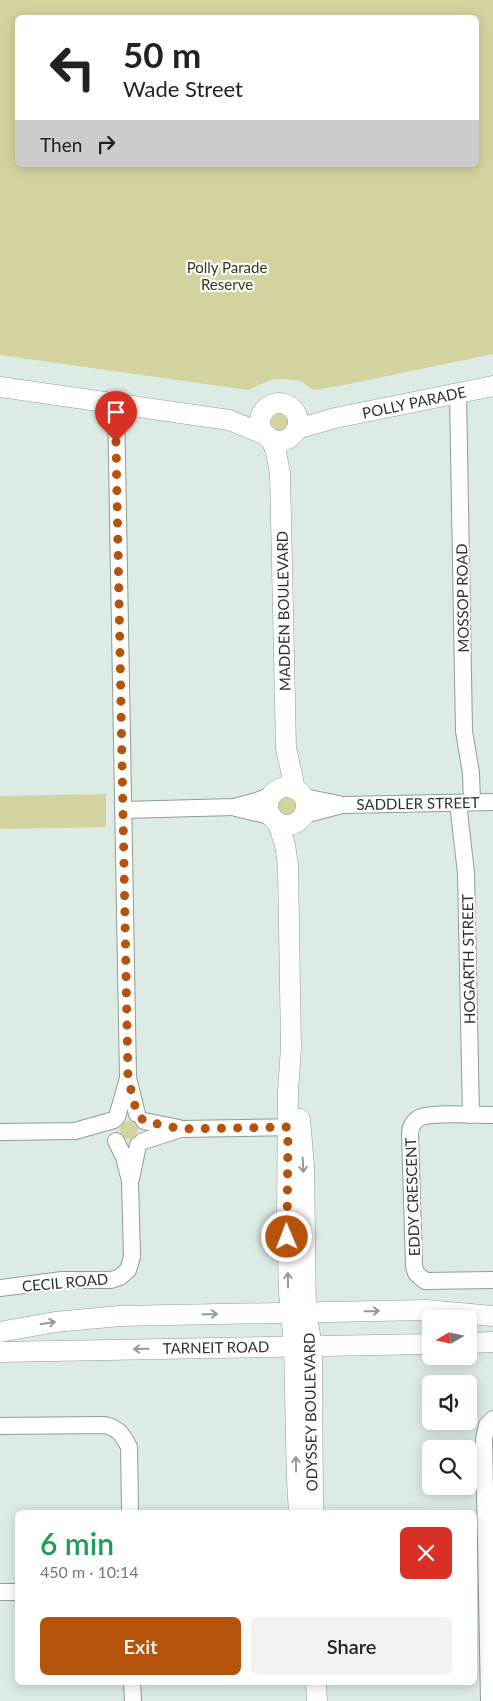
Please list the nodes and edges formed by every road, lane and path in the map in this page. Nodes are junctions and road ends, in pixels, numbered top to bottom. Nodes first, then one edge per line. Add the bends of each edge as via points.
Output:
1 (493, 386) edge
2 (0, 387) edge
3 (458, 393) junction
4 (116, 403) junction
5 (292, 407) junction
6 (263, 411) junction
7 (335, 418) junction
8 (229, 420) junction
9 (280, 435) junction
10 (493, 802) edge
11 (465, 803) junction
12 (287, 806) junction
13 (123, 810) junction
14 (128, 1078) junction
15 (471, 1115) junction
16 (493, 1115) edge
17 (141, 1117) junction
18 (116, 1119) junction
19 (294, 1127) junction
20 (181, 1129) junction
21 (75, 1131) junction
22 (0, 1132) edge
23 (116, 1140) junction
24 (140, 1143) junction
25 (130, 1181) junction
26 (493, 1280) edge
27 (0, 1288) edge
28 (298, 1312) junction
29 (493, 1316) edge
30 (0, 1332) edge
31 (493, 1342) edge
32 (478, 1343) edge
33 (422, 1344) edge
34 (303, 1346) junction
35 (0, 1352) edge
36 (493, 1420) edge
37 (0, 1426) edge
38 (130, 1510) edge
39 (299, 1510) edge
40 (313, 1510) edge
41 (0, 1592) edge
42 (15, 1592) edge
43 (490, 1602) edge
44 (482, 1654) edge
45 (132, 1685) edge
46 (316, 1685) edge
47 (133, 1701) edge
48 (317, 1701) edge
49 (489, 1701) edge

1 - 3 street, POLLY PARADE
2 - 4 street
3 - 7 street, POLLY PARADE
3 - 11 street, MOSSOP ROAD via 464,731 471,773
4 - 8 street
4 - 13 street
5 - 6 street, POLLY PARADE via 280,403
5 - 7 street, POLLY PARADE
5 - 9 street via 298,417
6 - 8 street, POLLY PARADE
6 - 9 street via 262,430
7 - 9 street, POLLY PARADE
8 - 9 street
9 - 12 street, MADDEN BOULEVARD via 276,452 280,473
10 - 11 street, SADDLER STREET
11 - 12 street, SADDLER STREET
11 - 15 street, HOGARTH STREET via 461,840 466,873
12 - 13 street, SADDLER STREET
12 - 19 street, MADDEN BOULEVARD via 285,845
13 - 14 street
14 - 17 street
14 - 18 street
15 - 16 street, EDDY CRESCENT
15 - 26 street, EDDY CRESCENT via 425,1116 411,1127 414,1266 416,1273 425,1281
17 - 18 street via 126,1112
17 - 20 street
17 - 24 street via 146,1131
18 - 21 street
18 - 23 street via 112,1130
19 - 20 street
19 - 28 street, MADDEN BOULEVARD via 287,1218
20 - 24 street
21 - 22 street
21 - 23 street
23 - 24 street via 126,1147
23 - 25 street, CECIL ROAD
24 - 25 street, CECIL ROAD
25 - 27 street, CECIL ROAD via 132,1257 124,1274 111,1280 62,1280
28 -> 29 street via 427,1310
30 -> 28 street via 97,1317
28 - 34 street, MADDEN BOULEVARD
31 - 32 street
33 - 34 street, TARNEIT ROAD
34 -> 35 street, TARNEIT ROAD
39 -> 34 street, ODYSSEY BOULEVARD via 296,1481
34 - 40 street, ODYSSEY BOULEVARD
36 - 43 street via 487,1425 484,1439
37 - 38 street via 114,1427 129,1447
41 - 42 street
43 - 44 street
44 - 49 street
45 - 47 street
46 - 48 street

